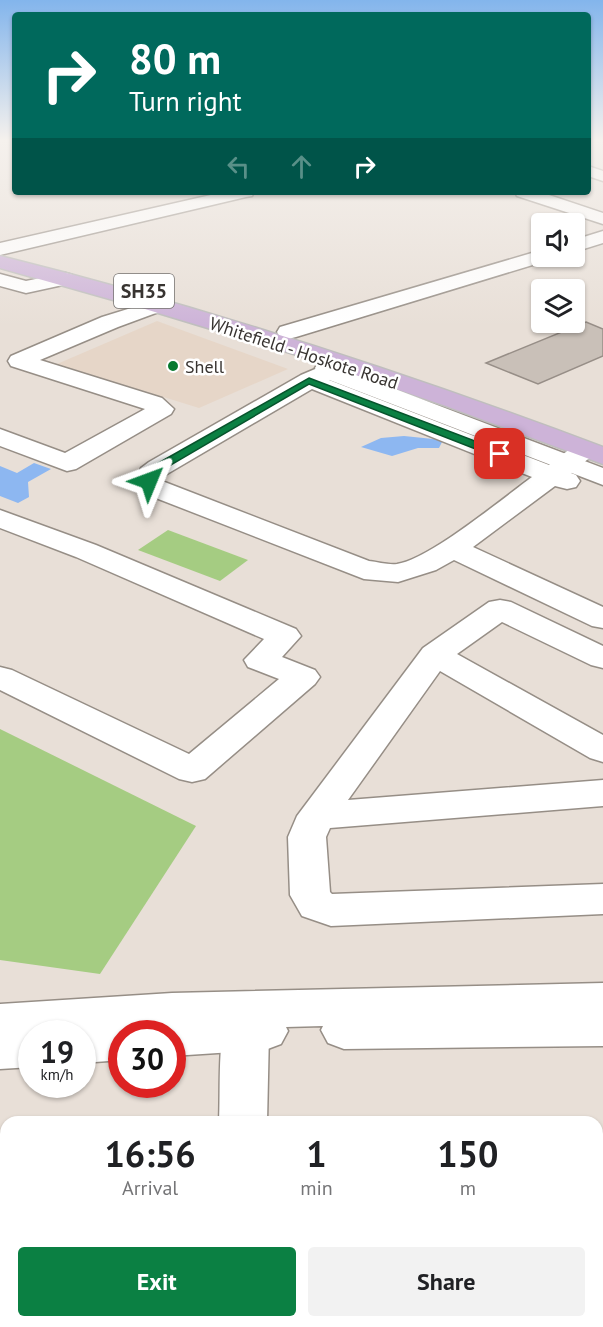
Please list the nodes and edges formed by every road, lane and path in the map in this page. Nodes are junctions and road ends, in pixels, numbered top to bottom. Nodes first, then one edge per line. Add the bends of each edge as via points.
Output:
1 (169, 203) edge
2 (200, 203) edge
3 (555, 203) edge
4 (603, 219) edge
5 (603, 237) edge
6 (0, 239) edge
7 (585, 243) edge
8 (0, 250) edge
9 (531, 259) edge
10 (0, 262) edge
11 (65, 279) junction
12 (0, 280) edge
13 (149, 304) junction
14 (288, 332) junction
15 (0, 355) edge
16 (323, 371) junction
17 (0, 437) edge
18 (587, 464) edge
19 (0, 518) edge
20 (464, 553) junction
21 (603, 619) edge
22 (435, 655) junction
23 (603, 658) edge
24 (0, 677) edge
25 (603, 750) edge
26 (603, 793) edge
27 (316, 816) junction
28 (603, 899) edge
29 (599, 1018) edge
30 (247, 1021) junction
31 (0, 1023) edge
32 (186, 1034) edge
33 (18, 1049) edge
34 (0, 1050) edge
35 (243, 1116) edge

1 - 6 street
2 - 8 street
3 - 4 street
5 - 7 street
8 - 14 main road, Whitefield - Hoskote Road / SH35
9 - 14 street
10 - 11 main road, Whitefield - Hoskote Road / SH35
11 - 12 street via 26,288
11 - 13 main road, Whitefield - Hoskote Road / SH35
13 - 15 street
13 - 16 main road, Whitefield - Hoskote Road / SH35
13 - 17 street via 19,361 162,409 67,463
14 - 18 main road, Whitefield - Hoskote Road / SH35 via 406,369
16 - 18 street
16 - 18 main road, Whitefield - Hoskote Road / SH35
16 - 20 street via 158,468 150,474 149,481 153,487 364,570 398,573
18 - 20 street
19 - 24 street via 285,636 260,660 303,677 192,770
20 - 21 street
22 - 23 street via 500,609
22 - 25 street
22 - 27 street
26 - 27 street
27 - 28 street via 307,837 310,895 317,905 331,910
29 - 30 street
30 - 31 street via 172,1011
30 - 32 street
30 - 35 street
33 - 34 street

